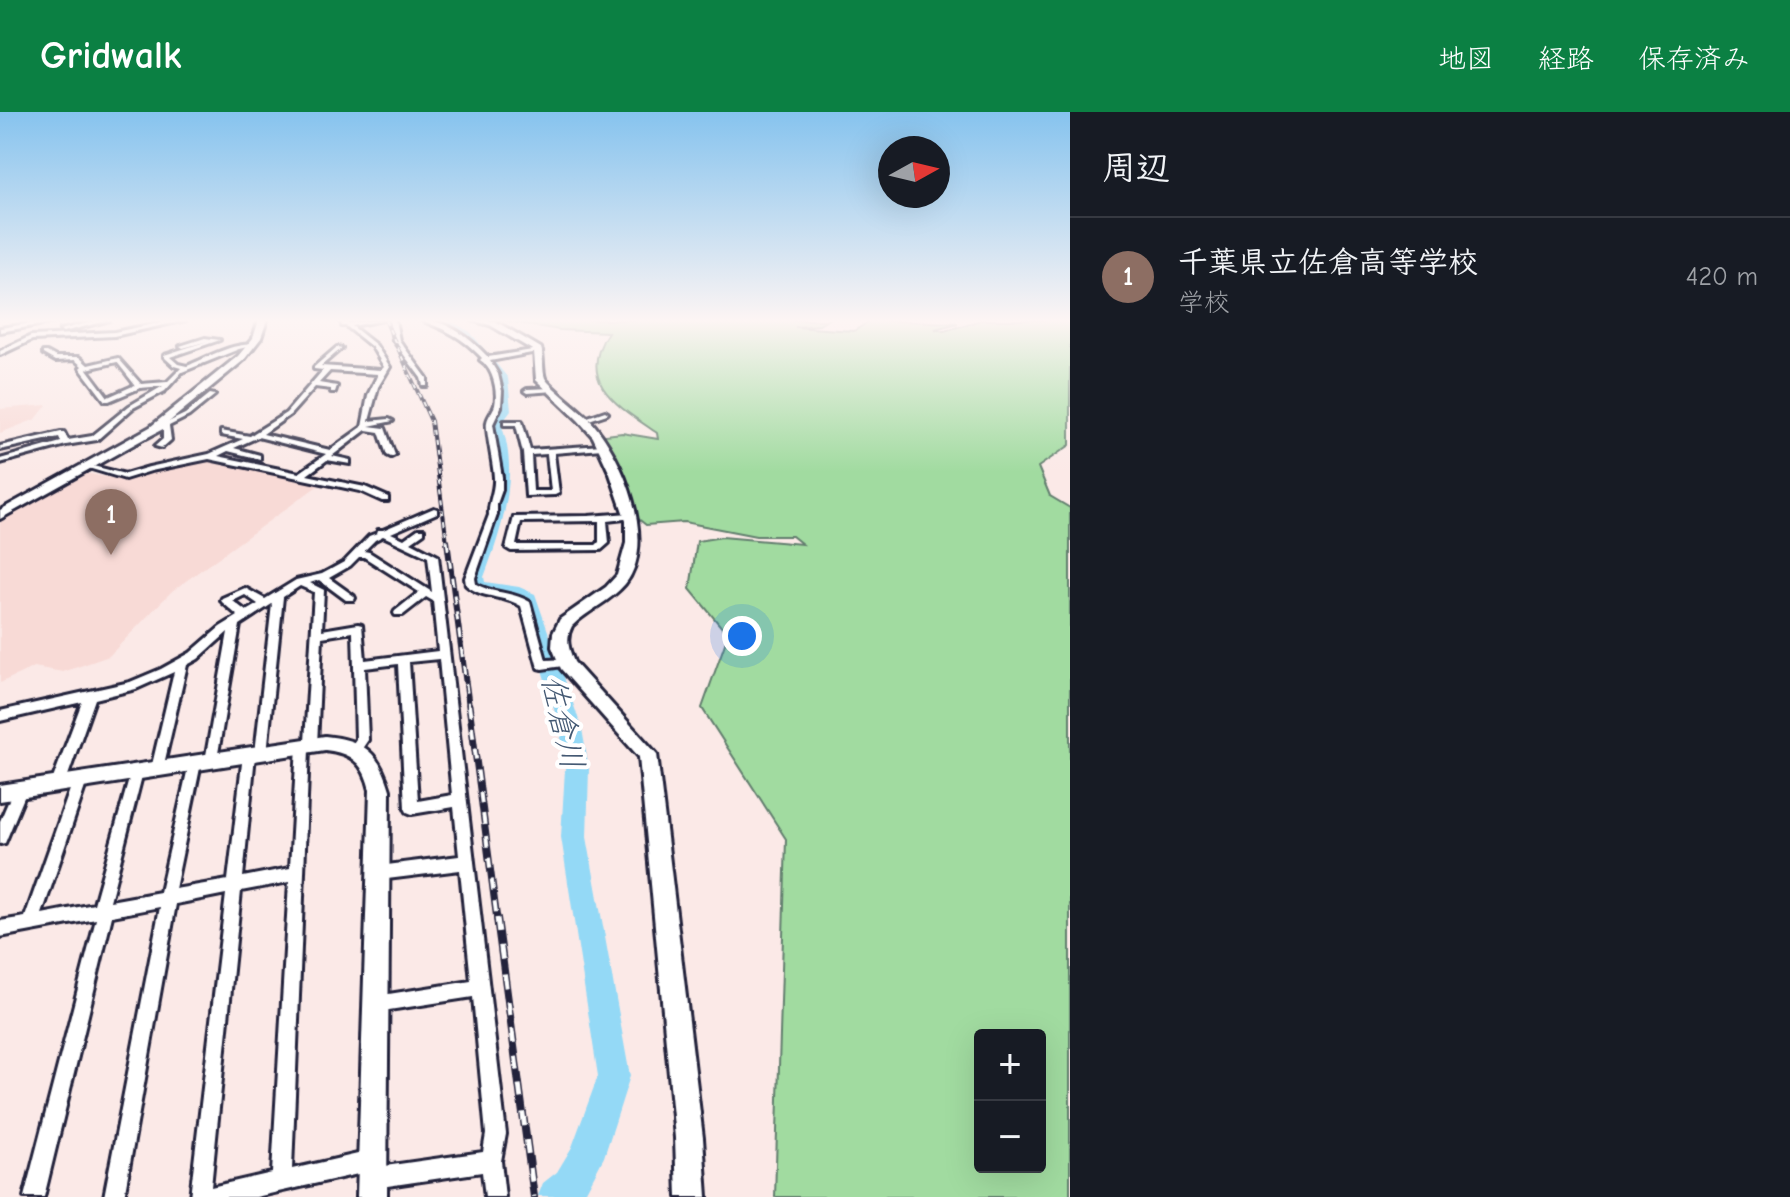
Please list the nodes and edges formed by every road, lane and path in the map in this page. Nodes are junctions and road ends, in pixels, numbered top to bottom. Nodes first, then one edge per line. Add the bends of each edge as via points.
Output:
1 (85, 371) edge
2 (127, 371) edge
3 (183, 371) edge
4 (225, 371) edge
5 (327, 371) edge
6 (357, 371) edge
7 (419, 371) edge
8 (493, 371) edge
9 (538, 371) edge
10 (382, 372) joint
11 (167, 384) junction
12 (314, 385) junction
13 (425, 385) dead end
14 (139, 386) junction
15 (552, 390) junction
16 (333, 391) dead end
17 (527, 391) dead end
18 (212, 395) dead end
19 (605, 413) dead end
20 (583, 420) junction
21 (389, 421) dead end
22 (507, 423) dead end
23 (366, 425) junction
24 (166, 427) junction
25 (224, 433) dead end
26 (143, 436) junction
27 (254, 436) junction
28 (65, 443) junction
29 (159, 446) dead end
30 (602, 447) junction
31 (0, 448) edge
32 (228, 449) junction
33 (550, 451) junction
34 (527, 453) junction
35 (329, 455) junction
36 (391, 455) dead end
37 (211, 456) junction
38 (257, 457) dead end
39 (0, 461) edge
40 (347, 462) dead end
41 (89, 467) junction
42 (302, 475) junction
43 (385, 499) dead end
44 (434, 511) dead end
45 (0, 515) edge
46 (630, 516) junction
47 (603, 519) junction
48 (421, 531) dead end
49 (381, 532) junction
50 (404, 543) junction
51 (355, 554) junction
52 (320, 576) junction
53 (299, 582) junction
54 (278, 595) junction
55 (432, 596) junction
56 (350, 598) dead end
57 (266, 604) junction
58 (399, 613) dead end
59 (240, 620) junction
60 (317, 634) junction
61 (444, 654) junction
62 (403, 659) junction
63 (566, 662) junction
64 (182, 663) junction
65 (361, 664) junction
66 (90, 696) junction
67 (0, 716) edge
68 (307, 746) junction
69 (355, 749) junction
70 (255, 754) junction
71 (203, 762) junction
72 (147, 771) junction
73 (69, 783) junction
74 (10, 792) edge
75 (460, 800) junction
76 (0, 838) edge
77 (467, 862) junction
78 (379, 873) junction
79 (297, 874) junction
80 (235, 885) junction
81 (168, 897) junction
82 (103, 908) junction
83 (31, 922) junction
84 (0, 929) edge
85 (480, 988) junction
86 (376, 1004) junction
87 (491, 1161) junction
88 (373, 1178) edge
89 (282, 1179) junction
90 (34, 1197) edge
91 (114, 1197) edge
92 (200, 1197) edge
93 (212, 1197) edge
94 (495, 1197) edge
95 (692, 1197) edge

1 - 14 street via 107,400
2 - 14 street
3 - 11 street
4 - 26 street
5 - 12 street
6 - 10 street
7 - 13 street
8 - 63 street via 501,406 489,424 498,489 471,585 487,595 511,596 526,604 542,665
9 - 15 street
10 - 23 street
11 - 14 street
11 - 28 street via 94,438
12 - 16 street via 335,387
12 - 27 street via 294,409
15 - 17 street
15 - 20 street
18 - 24 street
19 - 20 street
20 - 30 street
21 - 23 street
22 - 34 street via 519,423
23 - 35 street
23 - 36 street via 382,430
24 - 26 street
24 - 29 street via 167,440
25 - 27 street
26 - 41 street
27 - 32 street
27 - 35 street
28 - 31 street via 61,434
28 - 39 street
30 - 33 street
30 - 46 street
32 - 37 street
32 - 38 street
33 - 34 street
33 - 34 street via 555,493 529,494
35 - 40 street
35 - 42 street
37 - 41 street via 125,477
37 - 42 street
41 - 45 street
42 - 43 street
44 - 49 street
46 - 47 street
46 - 63 street via 633,531 626,571 613,588 568,618 559,639
47 - 47 street via 517,519 511,548 598,548 604,543
48 - 50 street
49 - 50 street
49 - 51 street
50 - 55 street via 433,556
51 - 52 street via 347,564
51 - 55 street via 366,554
52 - 53 street
52 - 56 street
53 - 54 street
53 - 60 street via 319,590
54 - 57 street
54 - 70 street
55 - 58 street
55 - 61 street
57 - 59 street
57 - 59 street via 245,591 226,600
59 - 64 street
59 - 71 street
60 - 65 street via 358,628
60 - 68 street
61 - 62 street
61 - 75 street
62 - 65 street
62 - 75 street via 412,808
63 - 95 street via 648,754
64 - 66 street via 132,686
64 - 72 street
65 - 69 street via 362,740
66 - 67 street
66 - 73 street
68 - 69 street via 340,744
68 - 70 street
68 - 79 street
69 - 78 street via 375,767 380,790
70 - 71 street
70 - 80 street
71 - 72 street
71 - 81 street
72 - 73 street
72 - 82 street
73 - 74 street
73 - 83 street
74 - 76 street
75 - 77 street
77 - 78 street
77 - 85 street
78 - 86 street
79 - 80 street
79 - 89 street
80 - 81 street
80 - 92 street
81 - 82 street
81 - 91 street
82 - 83 street
82 - 90 street
83 - 84 street
85 - 86 street
85 - 87 street via 496,1134
86 - 88 street
87 - 88 street
87 - 94 street
88 - 89 street
89 - 93 street

